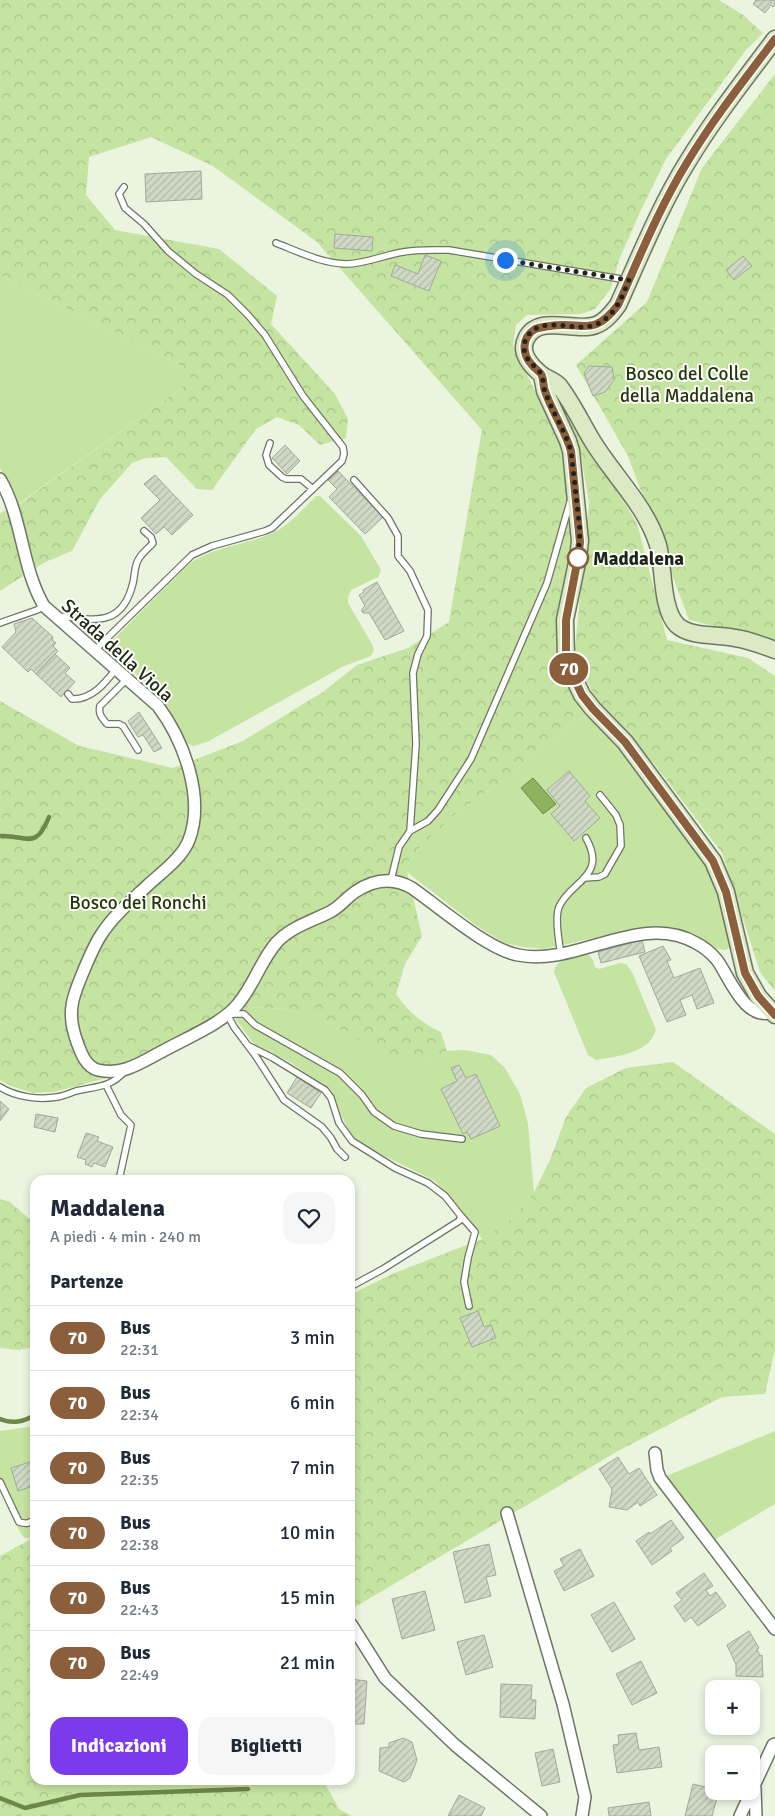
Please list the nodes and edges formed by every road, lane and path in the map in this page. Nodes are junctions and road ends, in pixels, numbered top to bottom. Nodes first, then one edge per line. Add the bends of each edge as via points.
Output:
1 (775, 40) edge
2 (124, 187) dead end
3 (276, 243) dead end
4 (629, 280) junction
5 (542, 375) junction
6 (270, 444) dead end
7 (0, 479) edge
8 (354, 480) dead end
9 (575, 488) junction
10 (312, 489) junction
11 (144, 531) dead end
12 (44, 606) junction
13 (54, 616) junction
14 (0, 623) edge
15 (775, 650) edge
16 (94, 651) junction
17 (116, 669) junction
18 (128, 679) junction
19 (68, 694) dead end
20 (138, 750) dead end
21 (600, 794) dead end
22 (410, 831) junction
23 (586, 838) dead end
24 (584, 878) junction
25 (391, 880) junction
26 (561, 954) junction
27 (774, 1013) edge
28 (227, 1014) junction
29 (247, 1045) junction
30 (127, 1069) junction
31 (106, 1085) junction
32 (0, 1087) edge
33 (462, 1139) dead end
34 (345, 1157) dead end
35 (120, 1175) edge
36 (461, 1216) junction
37 (355, 1284) edge
38 (470, 1306) dead end
39 (655, 1453) dead end
40 (0, 1482) edge
41 (507, 1513) dead end
42 (30, 1523) edge
43 (355, 1630) edge
44 (775, 1630) edge
45 (774, 1741) edge
46 (760, 1773) edge
47 (748, 1800) edge
48 (756, 1800) edge
49 (541, 1816) edge
50 (582, 1816) edge
51 (740, 1816) edge
52 (756, 1816) edge

1 - 4 street via 687,162 653,225
2 - 10 lane via 120,194 125,208 168,251 228,295 248,315 303,396 343,447 342,461
3 - 4 lane via 318,260 347,264 402,252 449,250
4 - 5 street via 618,305 600,323 583,327 554,325 539,327 532,332 525,340 524,349 531,364
5 - 9 street via 545,391 568,441
5 - 15 street via 559,385 604,461 650,526 661,558 672,618 686,630 735,638
6 - 10 lane via 266,455 269,465 282,477 302,480
7 - 12 street, Strada della Viola via 10,497 34,586
8 - 22 lane via 388,518 398,536 398,556 410,571 428,610 427,636 413,673 416,744
9 - 22 lane via 547,583 471,759 438,810 428,821
9 - 27 street via 580,542 566,620 566,655 570,670 582,695 625,742 713,861 726,892 745,973 758,996
10 - 16 lane via 272,528 192,555
11 - 13 lane via 151,536 153,543 140,557 128,596 114,615 100,620
12 - 13 street, Strada della Viola
12 - 14 lane
13 - 16 street, Strada della Viola
16 - 17 street, Strada della Viola
17 - 18 street, Strada della Viola
17 - 19 lane via 94,692 81,700 72,699
18 - 20 lane via 100,706 99,711 107,724 123,726
18 - 30 street, Strada della Viola via 168,719 189,767 194,791 194,816 189,842 181,854 101,934 72,1005 75,1035 87,1064 108,1072
21 - 24 lane via 616,815 621,846 605,874
22 - 25 lane via 399,847
23 - 24 lane via 592,863
24 - 26 lane via 558,908
25 - 26 street via 412,888 502,950 528,957
25 - 28 street, Strada della Viola via 371,884 355,892 331,912 298,926 278,941 238,1004
26 - 27 street via 648,933 680,936 707,950 747,1006 765,1015
28 - 29 lane
28 - 30 street, Strada della Viola
28 - 33 lane via 244,1014 255,1025 340,1073 374,1112 394,1126 421,1134
29 - 34 lane via 284,1100 322,1126
29 - 36 lane via 325,1090 352,1142 428,1183 445,1196
30 - 31 lane, Strada della Viola via 116,1081
31 - 32 lane, Strada della Viola via 58,1097 38,1098
31 - 35 lane via 121,1115 131,1125
36 - 37 lane via 459,1221
36 - 38 lane via 475,1232 464,1282
39 - 44 street via 660,1478
40 - 42 lane via 19,1522
41 - 50 street via 563,1704 585,1797
43 - 49 street via 385,1678 455,1745
45 - 46 street
47 - 51 street
48 - 52 street

